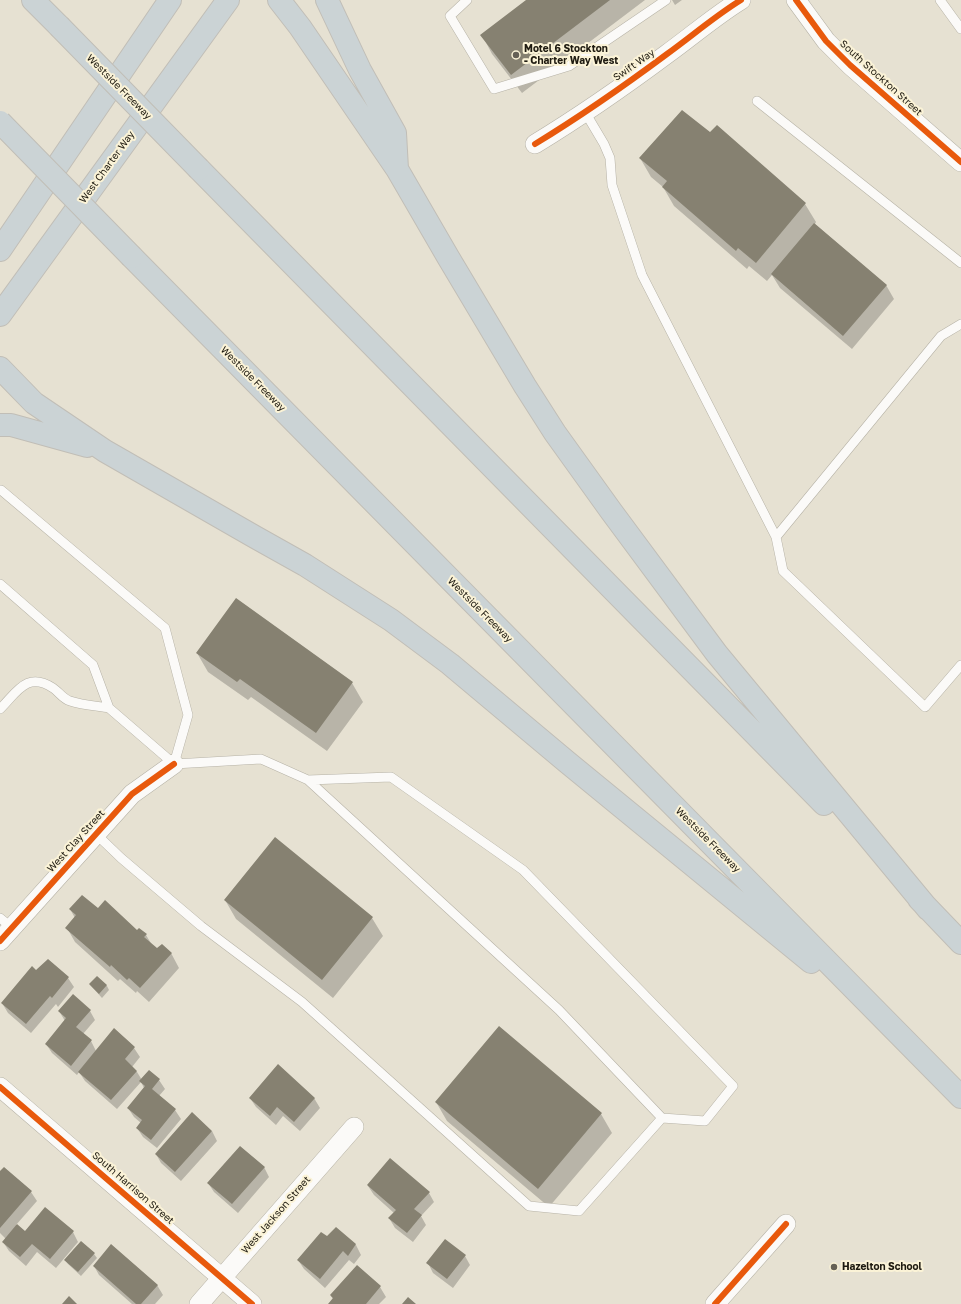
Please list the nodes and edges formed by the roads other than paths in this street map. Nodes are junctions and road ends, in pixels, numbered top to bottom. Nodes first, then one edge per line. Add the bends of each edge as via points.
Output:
1 (33, 0) edge
2 (170, 0) edge
3 (228, 0) edge
4 (279, 0) edge
5 (328, 0) edge
6 (468, 0) edge
7 (666, 0) edge
8 (742, 0) edge
9 (796, 0) edge
10 (940, 0) edge
11 (961, 29) edge
12 (757, 101) dead end
13 (585, 112) junction
14 (0, 122) edge
15 (535, 144) dead end
16 (961, 162) edge
17 (397, 169) junction
18 (0, 250) edge
19 (961, 263) edge
20 (0, 315) edge
21 (961, 324) edge
22 (0, 368) edge
23 (0, 425) edge
24 (106, 451) junction
25 (1, 490) dead end
26 (776, 538) junction
27 (0, 584) edge
28 (961, 665) edge
29 (110, 708) junction
30 (0, 709) edge
31 (174, 764) junction
32 (308, 780) junction
33 (96, 834) junction
34 (928, 909) junction
35 (4, 929) edge
36 (961, 943) edge
37 (902, 1037) junction
38 (0, 1087) edge
39 (961, 1097) edge
40 (662, 1118) junction
41 (354, 1127) dead end
42 (786, 1224) dead end
43 (222, 1278) junction
44 (199, 1304) edge
45 (252, 1304) edge
46 (715, 1304) edge

1 - 34 highway, Westside Freeway, bridge
2 - 18 highway
3 - 20 highway, West Charter Way
4 - 17 highway
5 - 17 highway via 360,70 395,133
6 - 7 lane via 450,16 494,88 569,66
8 - 13 street, Swift Way via 723,11
9 - 16 street, South Stockton Street via 826,41 845,60
10 - 11 lane
12 - 19 lane
13 - 15 street, Swift Way
13 - 26 lane via 610,158 612,185 642,275
14 - 37 highway, Westside Freeway, bridge
17 - 34 highway via 525,386 611,511 717,654
21 - 26 lane via 941,336
22 - 24 highway via 34,403
23 - 24 highway via 12,425
24 - 37 highway via 305,565 397,625 450,664
25 - 31 lane via 164,628 188,715
26 - 28 lane via 783,571 926,707
27 - 29 lane via 93,665
29 - 30 lane via 68,701 55,689 37,681 24,684
29 - 31 lane
31 - 32 lane via 261,758
31 - 33 street, West Clay Street via 132,794
32 - 40 lane via 559,1010
32 - 40 lane via 391,777 523,870 733,1086 705,1121
33 - 35 street, West Clay Street
33 - 40 lane via 201,926 302,1002 529,1206 579,1212
34 - 36 highway, Westside Freeway
37 - 39 highway, Westside Freeway
38 - 43 street, South Harrison Street
41 - 43 street, West Jackson Street
42 - 46 street
43 - 44 street, West Jackson Street
43 - 45 street, South Harrison Street

